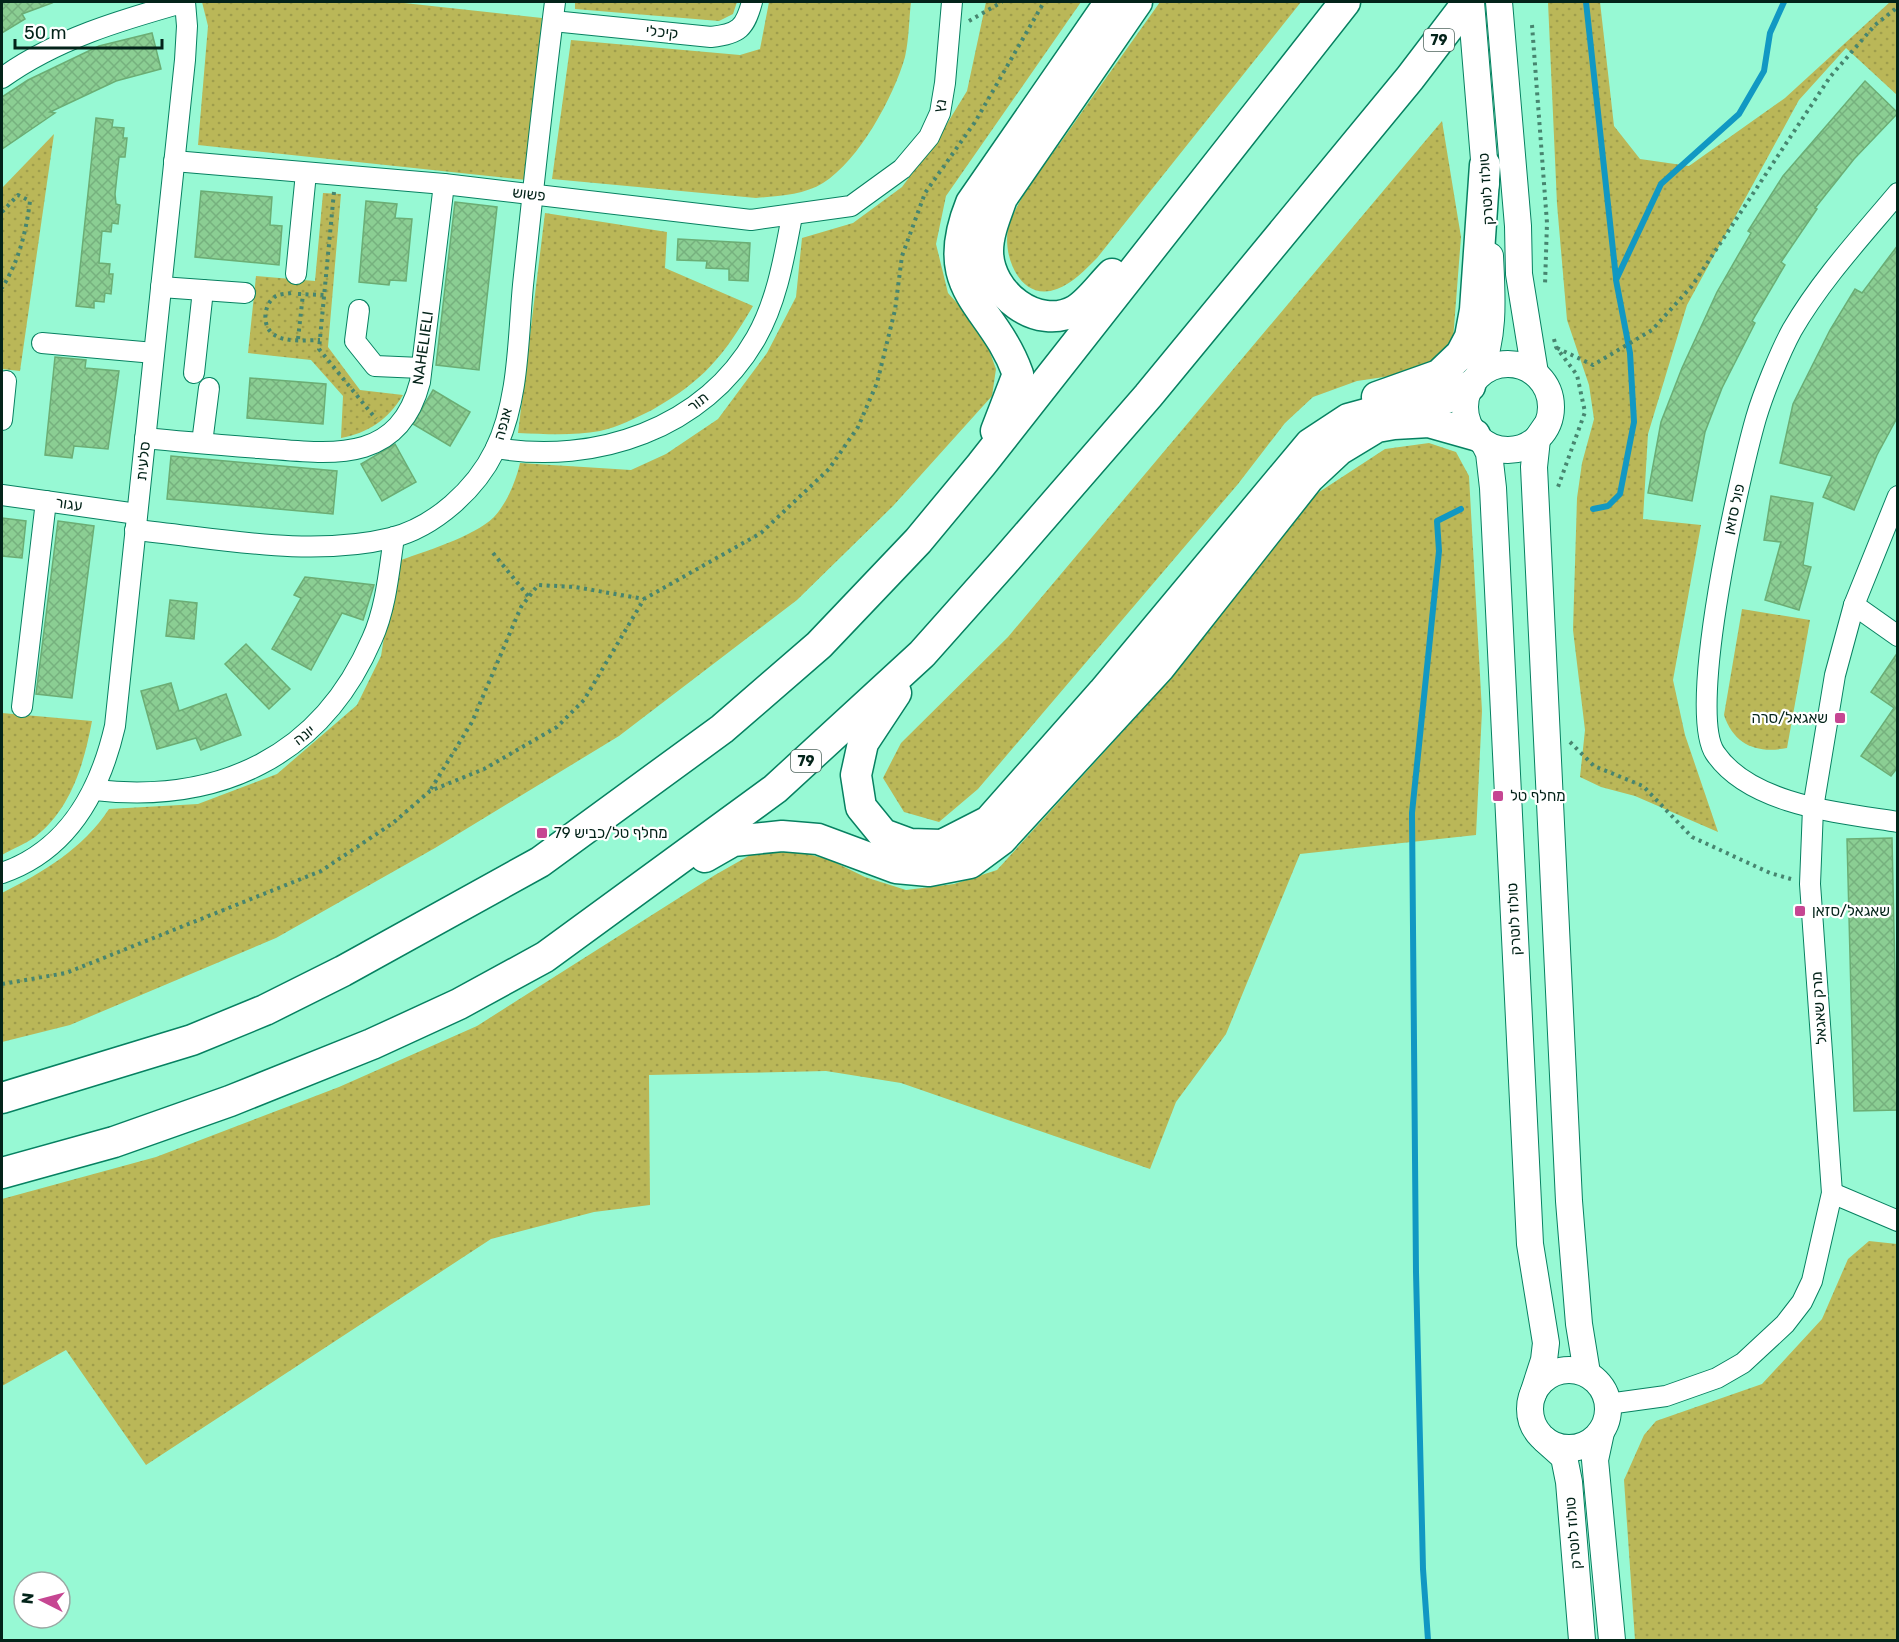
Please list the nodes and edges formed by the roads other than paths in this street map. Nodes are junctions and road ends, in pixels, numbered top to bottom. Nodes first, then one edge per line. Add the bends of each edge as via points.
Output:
1 (185, 2) edge
2 (555, 2) edge
3 (752, 2) edge
4 (1110, 2) edge
5 (1137, 2) edge
6 (1345, 2) edge
7 (1470, 2) edge
8 (1500, 2) edge
9 (951, 10) edge
10 (553, 21) junction
11 (2, 78) edge
12 (1264, 108) junction
13 (174, 161) junction
14 (1485, 165) junction
15 (306, 173) junction
16 (444, 184) junction
17 (878, 189) joint
18 (1898, 193) edge
19 (533, 194) junction
20 (792, 216) junction
21 (296, 273) dead end
22 (161, 287) junction
23 (203, 290) junction
24 (245, 293) dead end
25 (359, 310) dead end
26 (42, 343) dead end
27 (154, 353) junction
28 (421, 368) junction
29 (194, 373) dead end
30 (1535, 373) junction
31 (1475, 380) junction
32 (6, 381) dead end
33 (209, 388) dead end
34 (2, 420) edge
35 (1546, 426) junction
36 (145, 438) junction
37 (1480, 439) junction
38 (202, 443) junction
39 (1310, 444) junction
40 (496, 448) junction
41 (981, 465) junction
42 (2, 495) edge
43 (1898, 496) edge
44 (46, 501) junction
45 (136, 522) junction
46 (1892, 526) edge
47 (394, 537) junction
48 (1854, 605) junction
49 (1898, 636) edge
50 (922, 654) junction
51 (22, 707) dead end
52 (95, 790) junction
53 (1812, 808) junction
54 (1898, 822) edge
55 (2, 873) edge
56 (600, 916) junction
57 (2, 1098) edge
58 (2, 1173) edge
59 (1832, 1193) junction
60 (1898, 1221) edge
61 (1587, 1373) junction
62 (1533, 1394) junction
63 (1608, 1404) junction
64 (1601, 1432) junction
65 (1540, 1436) junction
66 (1582, 1641) edge
67 (1612, 1641) edge

1 - 11 street via 62,44
1 - 13 street, סלעית via 185,60
2 - 10 street, אנפה
3 - 10 street, קיכלי via 747,19 732,35 711,37
4 - 41 highway via 971,203 963,224 959,255 965,287 1009,349 1018,374
5 - 12 highway via 1002,198 988,253 993,274 1008,299 1031,313 1057,315 1076,310
6 - 12 highway
7 - 14 main road, טולוז לוטרק
7 - 50 highway, 79 via 1148,396
8 - 30 main road, טולוז לוטרק via 1519,274
9 - 17 street, נץ via 940,113 929,137 902,169
10 - 19 street, אנפה
12 - 41 highway
13 - 15 street, פשוש
13 - 22 street, סלעית
14 - 31 main road, טולוז לוטרק via 1491,330 1489,351
14 - 39 highway via 1475,310 1470,337 1461,354 1439,375 1368,400 1342,415
15 - 16 street, פשוש
15 - 21 street
16 - 19 street, פשוש
16 - 28 street, NAHELIELI
17 - 20 street, פשוש via 851,206
18 - 53 street, פול סזאן via 1840,261 1792,331 1756,416 1727,534 1710,661 1707,726 1714,752 1731,772 1752,785
19 - 20 street, פשוש via 735,219
19 - 40 street, אנפה via 513,381
20 - 40 street, תור via 771,307 735,369 709,394 652,430 600,447 559,454
22 - 23 street
22 - 27 street, סלעית
23 - 24 street
23 - 29 street
25 - 28 street via 355,341 375,366
26 - 27 street
27 - 36 street, סלעית
28 - 38 street, NAHELIELI via 413,405 392,431 363,448 328,453
30 - 31 main road via 1525,367 1501,364
30 - 35 main road via 1550,398
31 - 37 main road, טולוז לוטרק via 1465,411
31 - 39 highway via 1428,404 1392,407 1348,419
32 - 34 street
33 - 38 street
35 - 37 main road via 1538,438 1512,450 1497,449
35 - 61 main road via 1537,439 1534,467 1569,1201
36 - 38 street, NAHELIELI
36 - 45 street, סלעית
37 - 56 highway via 1429,422 1394,424 1377,428 1339,450 1309,478 1160,667 1001,840 970,863 929,871 896,868 818,839 782,836 733,841
37 - 62 main road, טולוז לוטרק via 1490,453 1493,488 1530,1244 1546,1343
39 - 50 highway via 1103,692 989,821 942,845 910,844 883,834 861,807 856,775 863,743
40 - 47 street, אנפה via 474,485 450,506 431,520
41 - 57 highway via 918,541 819,645 722,729 540,862 265,1010 192,1040
42 - 44 street, עגור
43 - 46 street, מרק שאגאל
44 - 45 street, עגור
44 - 51 street
45 - 47 street, אנפה via 298,546 344,546
45 - 52 street, סלעית via 115,726
46 - 48 street, מרק שאגאל
47 - 52 street, יונה via 373,638 321,722 298,741 249,769 192,789 132,794
48 - 49 street
48 - 53 street, מרק שאגאל via 1835,675
50 - 56 highway, 79 via 775,789
52 - 55 street, סלעית via 56,840 30,860
53 - 54 street, פול סזאן
53 - 59 street, מרק שאגאל via 1810,884
56 - 58 highway, 79 via 544,957 459,1004 372,1044 114,1142
59 - 60 street
59 - 63 street, מרק שאגאל via 1812,1281 1802,1302 1766,1342 1743,1363 1717,1378 1666,1396
61 - 62 main road via 1569,1370 1550,1374
61 - 63 main road via 1605,1391
62 - 65 main road via 1530,1416
63 - 64 main road via 1609,1414
64 - 65 main road via 1583,1446 1572,1448 1550,1443
64 - 67 main road, טולוז לוטרק via 1595,1460
65 - 66 main road, טולוז לוטרק via 1564,1457 1568,1474

